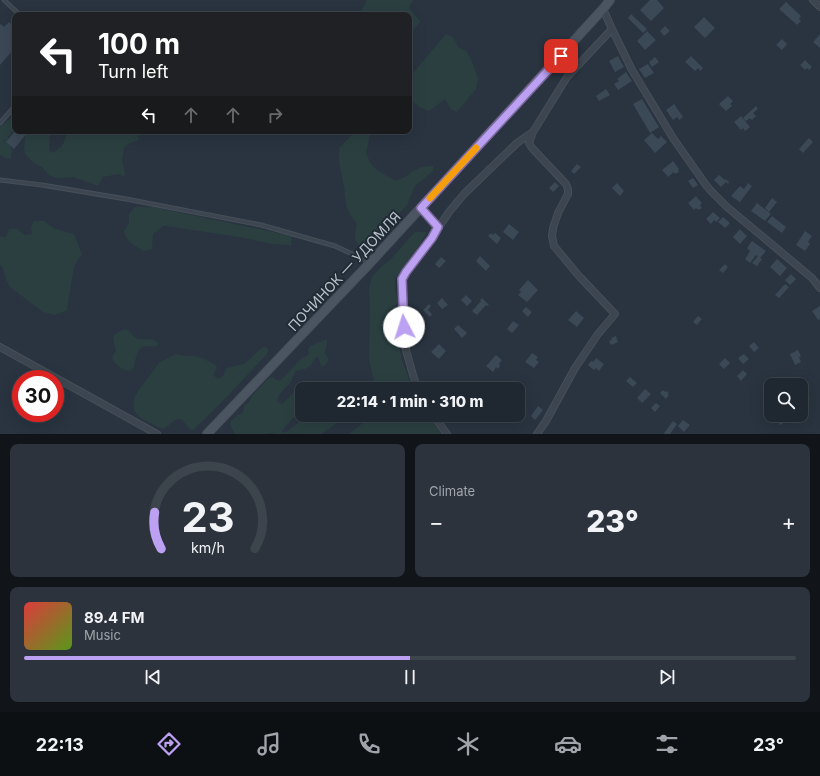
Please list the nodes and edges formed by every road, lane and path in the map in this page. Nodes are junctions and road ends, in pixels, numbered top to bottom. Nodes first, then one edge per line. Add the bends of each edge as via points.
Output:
1 (4, 0) edge
2 (610, 0) edge
3 (812, 0) edge
4 (820, 6) edge
5 (603, 9) junction
6 (17, 12) edge
7 (612, 29) junction
8 (12, 109) edge
9 (0, 123) edge
10 (533, 132) junction
11 (0, 180) edge
12 (421, 208) junction
13 (438, 227) junction
14 (370, 263) junction
15 (820, 288) edge
16 (0, 347) edge
17 (416, 382) edge
18 (438, 422) edge
19 (157, 434) edge
20 (207, 434) edge
21 (447, 434) edge
22 (537, 434) edge

1 - 6 lane
2 - 5 main road, ПОЧИНОК — УДОМЛЯ
3 - 4 street
5 - 7 street
5 - 12 main road, ПОЧИНОК — УДОМЛЯ
7 - 10 street via 567,77
7 - 15 street via 632,70 673,138 711,191 812,278
8 - 9 lane
10 - 13 street via 517,143 464,194
10 - 22 street via 530,143 532,148 568,189 553,228 554,246 616,314 598,334 575,368
11 - 14 lane via 126,199 262,224 335,246
12 - 13 street
12 - 14 main road, ПОЧИНОК — УДОМЛЯ
13 - 17 street via 402,279 406,350
14 - 20 main road, ПОЧИНОК — УДОМЛЯ
16 - 19 street
18 - 21 street

